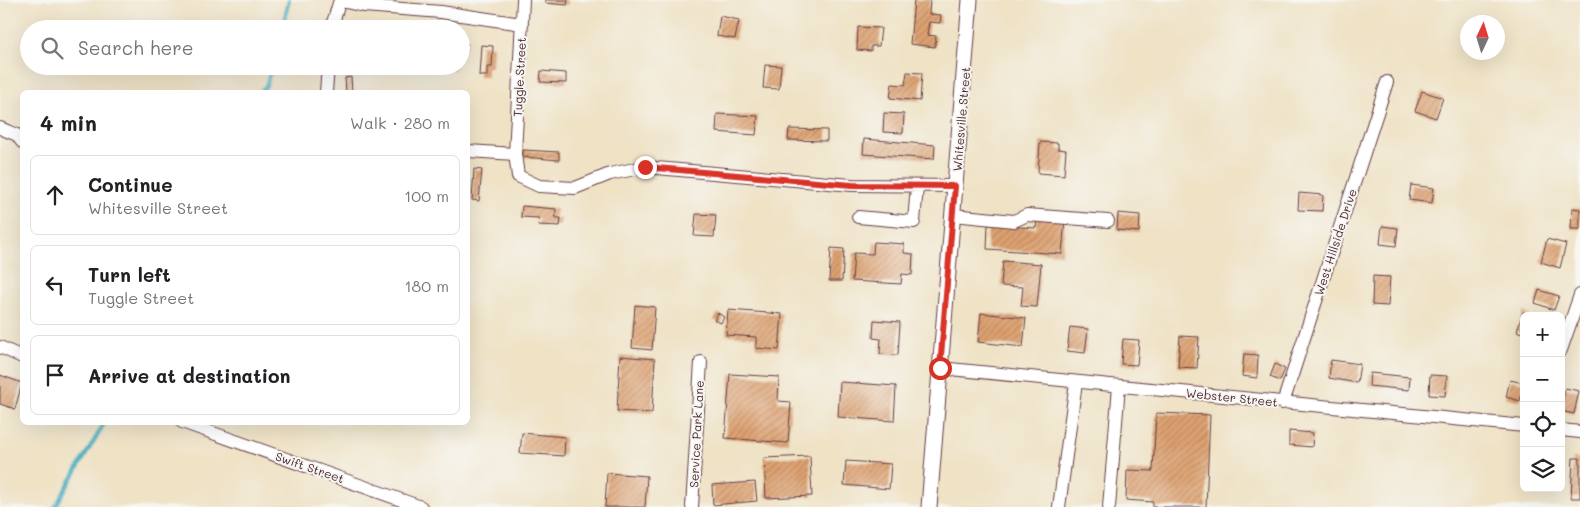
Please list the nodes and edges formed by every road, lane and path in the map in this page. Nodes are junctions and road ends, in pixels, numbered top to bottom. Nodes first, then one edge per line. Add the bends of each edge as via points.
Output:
1 (341, 0) edge
2 (524, 0) edge
3 (970, 0) edge
4 (332, 20) edge
5 (522, 24) junction
6 (327, 75) edge
7 (1387, 82) dead end
8 (326, 90) edge
9 (0, 128) edge
10 (20, 139) edge
11 (470, 151) edge
12 (515, 154) junction
13 (916, 186) junction
14 (955, 186) junction
15 (953, 215) junction
16 (858, 217) dead end
17 (1108, 221) dead end
18 (1580, 295) edge
19 (1565, 338) edge
20 (0, 347) edge
21 (20, 356) edge
22 (700, 362) dead end
23 (940, 368) junction
24 (1076, 382) junction
25 (1120, 386) junction
26 (1283, 402) junction
27 (194, 425) edge
28 (1520, 426) edge
29 (1565, 430) edge
30 (1580, 432) edge
31 (421, 507) edge
32 (692, 507) edge
33 (929, 507) edge
34 (1059, 507) edge
35 (1109, 507) edge

1 - 4 street
1 - 5 street via 364,6 441,12
2 - 5 street, Tuggle Street
3 - 14 main road, Whitesville Street
5 - 12 street, Tuggle Street
6 - 8 street
7 - 26 street, West Hillside Drive
9 - 10 street
11 - 12 street
12 - 13 street, Tuggle Street via 518,176 540,186 576,188 610,174 645,167 852,185
13 - 14 street, Tuggle Street
13 - 16 street via 914,222
14 - 15 main road, Whitesville Street
15 - 17 street via 1014,221 1027,214
15 - 23 main road, Whitesville Street
18 - 19 street
20 - 21 street
22 - 32 street, Service Park Lane
23 - 24 street, Webster Street
23 - 33 main road, Whitesville Street
24 - 25 street, Webster Street
24 - 34 street
25 - 26 street, Webster Street
25 - 35 street
26 - 28 street, Webster Street
27 - 31 street, Swift Street
29 - 30 street

